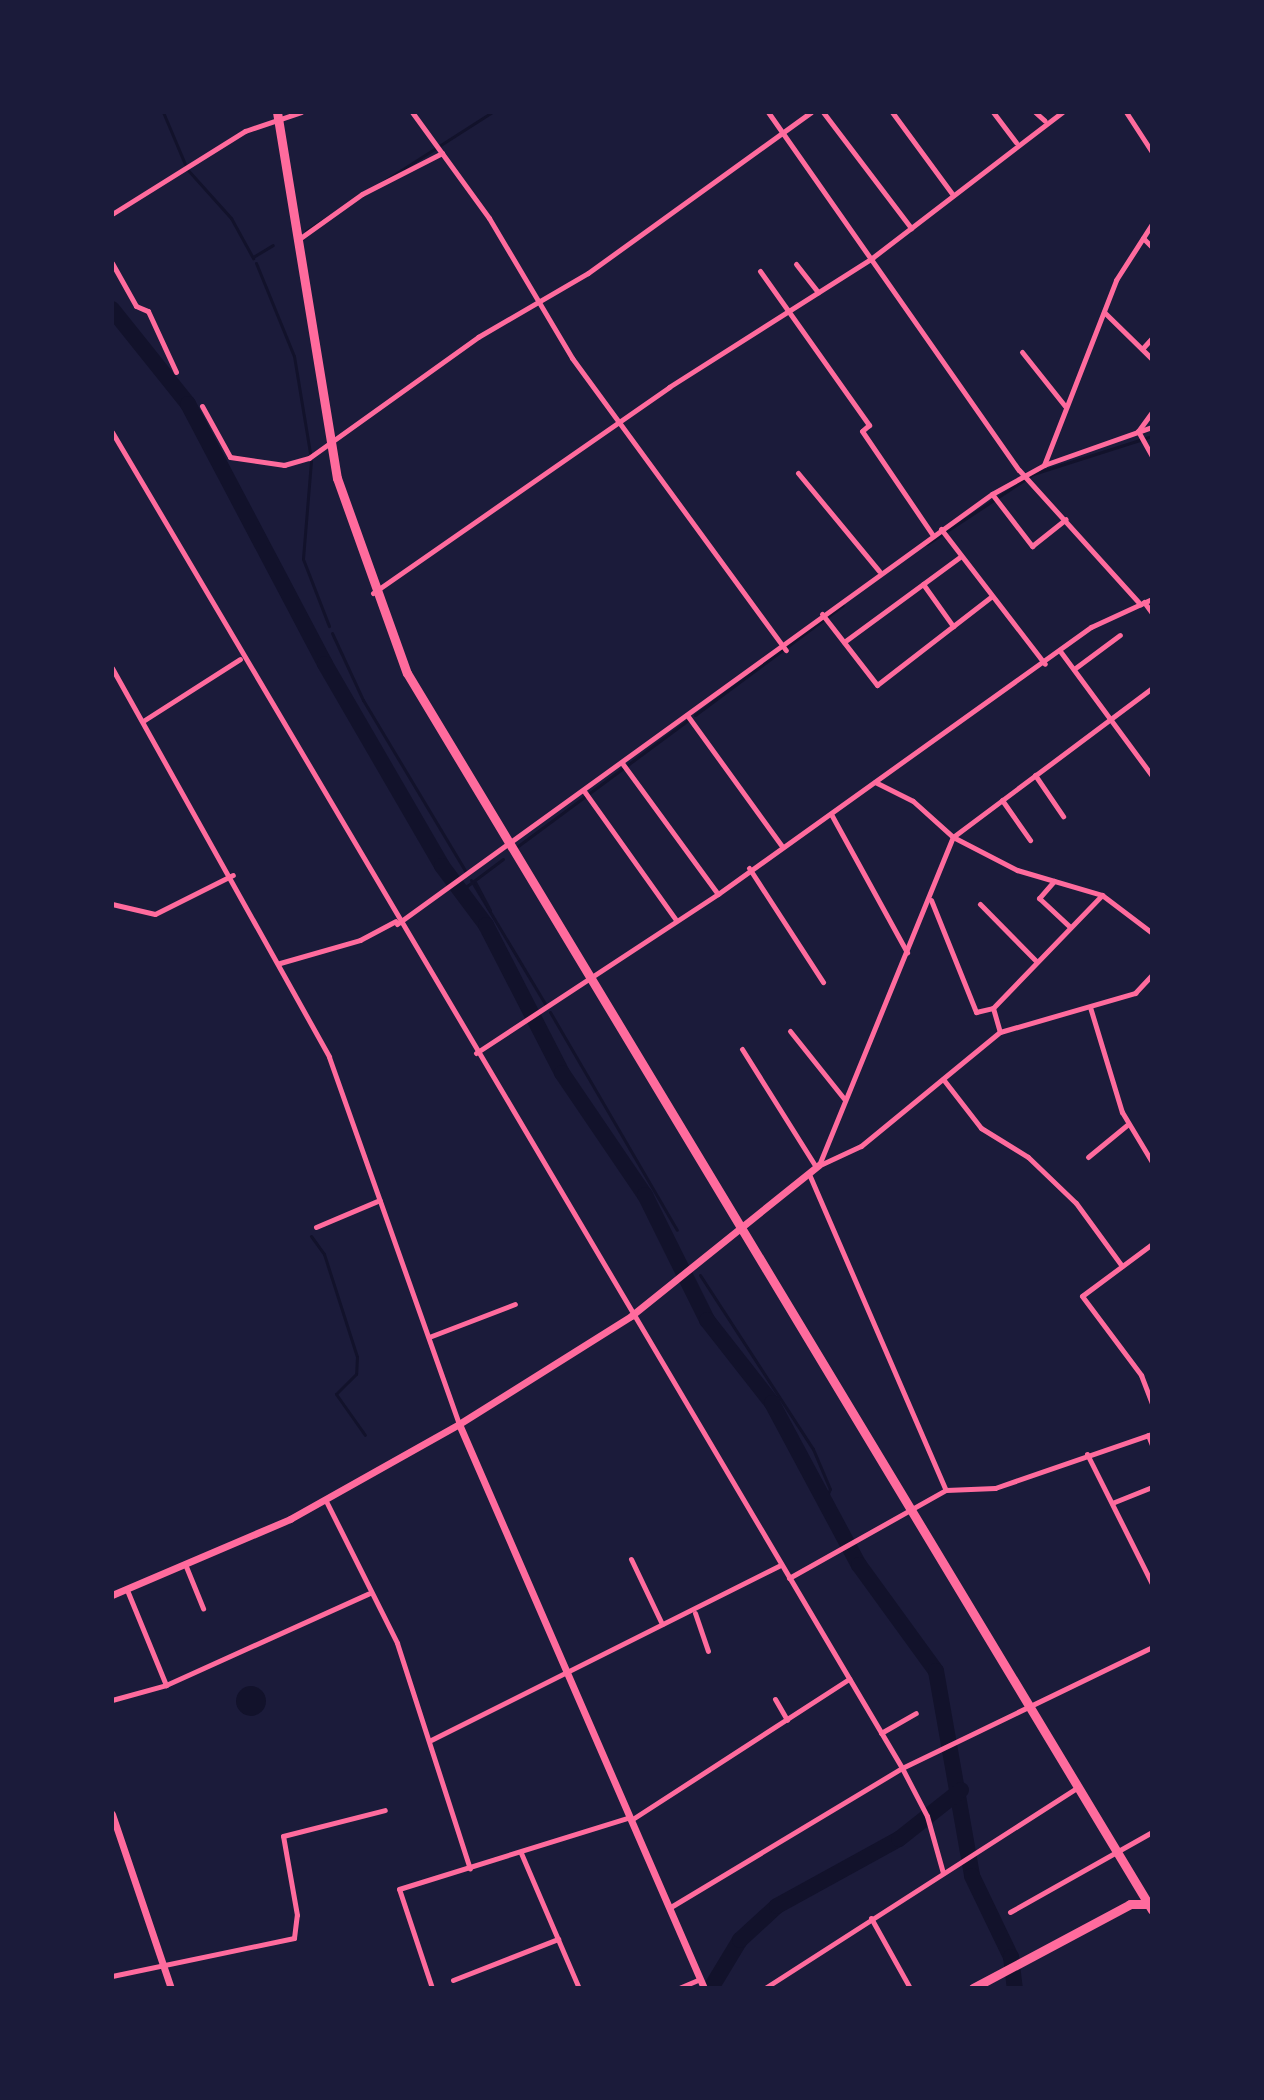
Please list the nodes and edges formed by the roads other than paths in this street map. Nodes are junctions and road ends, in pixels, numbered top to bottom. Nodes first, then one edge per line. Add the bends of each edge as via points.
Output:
1 (301, 112) edge
2 (412, 112) edge
3 (768, 112) edge
4 (811, 112) edge
5 (823, 112) edge
6 (892, 112) edge
7 (993, 112) edge
8 (1035, 112) edge
9 (1062, 112) edge
10 (1126, 112) edge
11 (277, 115) edge
12 (1045, 121) junction
13 (783, 133) junction
14 (1016, 142) junction
15 (1152, 152) edge
16 (442, 153) junction
17 (953, 195) junction
18 (112, 214) edge
19 (1152, 224) edge
20 (911, 228) junction
21 (1143, 238) junction
22 (297, 240) junction
23 (1152, 247) edge
24 (872, 258) junction
25 (796, 264) dead end
26 (113, 267) edge
27 (760, 271) dead end
28 (818, 292) junction
29 (539, 298) junction
30 (789, 311) junction
31 (1104, 311) junction
32 (1152, 338) edge
33 (1142, 349) junction
34 (1022, 352) dead end
35 (1152, 359) edge
36 (176, 372) dead end
37 (202, 406) dead end
38 (1066, 407) junction
39 (1152, 412) edge
40 (618, 422) junction
41 (1152, 427) edge
42 (1138, 431) junction
43 (112, 432) edge
44 (330, 440) junction
45 (1152, 456) edge
46 (1044, 465) junction
47 (798, 473) dead end
48 (1025, 474) junction
49 (992, 494) junction
50 (1066, 519) junction
51 (941, 529) junction
52 (932, 534) junction
53 (961, 556) junction
54 (879, 571) junction
55 (923, 584) junction
56 (373, 593) junction
57 (992, 596) junction
58 (1152, 599) edge
59 (1142, 603) junction
60 (1152, 613) edge
61 (822, 614) junction
62 (953, 626) junction
63 (1120, 635) dead end
64 (844, 642) junction
65 (781, 644) junction
66 (786, 650) dead end
67 (1060, 651) junction
68 (240, 659) junction
69 (1045, 664) junction
70 (112, 668) edge
71 (1074, 669) junction
72 (1152, 688) edge
73 (687, 715) junction
74 (1110, 719) junction
75 (143, 721) junction
76 (622, 763) junction
77 (1035, 775) junction
78 (1152, 776) edge
79 (875, 782) junction
80 (584, 791) junction
81 (1002, 800) junction
82 (831, 814) junction
83 (1063, 816) dead end
84 (953, 837) junction
85 (1030, 840) dead end
86 (782, 846) junction
87 (508, 849) junction
88 (749, 868) junction
89 (233, 875) junction
90 (1054, 881) junction
91 (718, 894) junction
92 (1102, 895) junction
93 (931, 898) junction
94 (112, 904) edge
95 (980, 904) dead end
96 (676, 920) junction
97 (396, 922) junction
98 (1070, 927) junction
99 (1152, 933) edge
100 (907, 952) junction
101 (1036, 961) junction
102 (280, 963) junction
103 (1152, 975) edge
104 (588, 982) junction
105 (823, 982) dead end
106 (1090, 1007) junction
107 (993, 1008) junction
108 (790, 1031) dead end
109 (1000, 1032) junction
110 (742, 1049) dead end
111 (476, 1053) junction
112 (943, 1079) junction
113 (845, 1100) junction
114 (1127, 1125) junction
115 (1088, 1157) dead end
116 (1152, 1162) edge
117 (818, 1166) junction
118 (809, 1174) junction
119 (380, 1200) junction
120 (316, 1227) dead end
121 (739, 1231) junction
122 (1152, 1244) edge
123 (1122, 1266) junction
124 (515, 1304) dead end
125 (631, 1316) junction
126 (429, 1337) junction
127 (1152, 1404) edge
128 (459, 1424) junction
129 (1150, 1434) edge
130 (1152, 1445) edge
131 (1087, 1454) junction
132 (1152, 1475) edge
133 (1152, 1484) edge
134 (946, 1490) junction
135 (325, 1499) junction
136 (1112, 1503) junction
137 (908, 1511) junction
138 (631, 1559) dead end
139 (185, 1564) junction
140 (781, 1565) junction
141 (789, 1578) junction
142 (1152, 1584) edge
143 (127, 1590) junction
144 (368, 1594) junction
145 (112, 1595) edge
146 (203, 1608) dead end
147 (695, 1613) junction
148 (662, 1624) junction
149 (1152, 1647) edge
150 (708, 1651) dead end
151 (566, 1667) junction
152 (849, 1679) junction
153 (166, 1685) junction
154 (775, 1699) dead end
155 (112, 1700) edge
156 (1028, 1706) junction
157 (916, 1713) dead end
158 (787, 1720) junction
159 (881, 1733) junction
160 (431, 1740) junction
161 (902, 1768) junction
162 (1077, 1788) junction
163 (385, 1810) dead end
164 (112, 1814) edge
165 (630, 1818) junction
166 (1152, 1832) edge
167 (1116, 1852) junction
168 (521, 1853) junction
169 (470, 1869) junction
170 (943, 1873) junction
171 (1151, 1906) edge
172 (669, 1908) junction
173 (1010, 1912) dead end
174 (871, 1918) junction
175 (558, 1939) junction
176 (162, 1963) junction
177 (112, 1976) edge
178 (453, 1980) dead end
179 (702, 1985) edge
180 (171, 1988) edge
181 (432, 1988) edge
182 (579, 1988) edge
183 (679, 1988) edge
184 (765, 1988) edge
185 (910, 1988) edge
186 (973, 1988) edge

1 - 11 street
2 - 16 street
3 - 13 street
4 - 13 street
5 - 20 street
6 - 17 street
7 - 14 street
8 - 12 street
9 - 12 street
10 - 15 street
11 - 18 street
11 - 22 highway
12 - 14 street
13 - 24 street
13 - 29 street via 588,273
14 - 17 street
16 - 22 street via 362,194
16 - 29 street
17 - 20 street
19 - 21 street
20 - 24 street
21 - 23 street
21 - 31 street
22 - 44 highway
24 - 28 street
24 - 48 street
25 - 28 street
26 - 36 street via 136,306 148,311
27 - 30 street
28 - 30 street
29 - 40 street
29 - 44 street
30 - 40 street
30 - 52 street
31 - 33 street
31 - 38 street
32 - 33 street
33 - 35 street
34 - 38 street
37 - 44 street via 230,457 284,465 312,456
38 - 46 street
39 - 42 street
40 - 56 street
40 - 65 street
41 - 42 street
42 - 45 street
42 - 46 street
43 - 68 street
44 - 56 highway
46 - 48 street
47 - 54 street
48 - 49 street
48 - 50 street
49 - 50 street via 1032,546
49 - 51 street
50 - 59 street
51 - 52 street
51 - 53 street
52 - 54 street
53 - 55 street
53 - 57 street
54 - 61 street
55 - 62 street
55 - 64 street
56 - 87 highway via 435,727
57 - 62 street
57 - 69 street
58 - 59 street
59 - 60 street
59 - 67 street
61 - 64 street
61 - 65 street
62 - 64 street via 877,685
63 - 71 street
65 - 66 street
65 - 73 street
67 - 69 street
67 - 71 street
68 - 75 street
68 - 97 street
69 - 79 street
70 - 75 street
71 - 74 street
72 - 74 street
73 - 76 street
73 - 86 street
74 - 77 street
74 - 78 street
75 - 89 street
76 - 80 street
76 - 91 street
77 - 81 street
77 - 83 street
79 - 82 street
79 - 84 street via 913,801
80 - 87 street
80 - 96 street
81 - 84 street
81 - 85 street
82 - 86 street
82 - 100 street
84 - 90 street
84 - 93 street
86 - 88 street
87 - 97 street
87 - 104 highway
88 - 91 street
88 - 105 street
89 - 94 street via 155,914
89 - 102 street
90 - 92 street
90 - 98 street via 1039,898
91 - 96 street
92 - 98 street
92 - 99 street
93 - 100 street
93 - 107 street via 976,1012
95 - 101 street
96 - 104 street
97 - 102 street via 360,940
97 - 111 street
98 - 101 street
100 - 113 street
101 - 107 street
102 - 119 street via 329,1057
103 - 106 street via 1135,993
104 - 111 street
104 - 121 highway
106 - 109 street
106 - 114 street
107 - 109 street
108 - 113 street
109 - 112 street
110 - 117 street
111 - 125 street
112 - 117 street via 861,1146
112 - 123 street via 981,1128 1028,1157 1076,1203
113 - 117 street
114 - 115 street
114 - 116 street
117 - 118 street
118 - 121 street
118 - 134 street
119 - 120 street
119 - 126 street
121 - 125 street
121 - 137 highway
122 - 123 street
123 - 127 street via 1082,1296 1141,1375
124 - 126 street
125 - 128 street
125 - 140 street
126 - 128 street
128 - 135 street
128 - 151 street
129 - 130 street
129 - 131 street
131 - 134 street via 995,1488
131 - 136 street
132 - 133 street
133 - 136 street
134 - 137 street
135 - 139 street
135 - 144 street
136 - 142 street
137 - 141 street
137 - 156 highway
138 - 148 street
139 - 143 street
139 - 146 street
140 - 141 street
140 - 147 street
141 - 152 street
143 - 145 street
143 - 153 street
144 - 153 street
144 - 160 street via 397,1643
147 - 148 street
147 - 150 street
148 - 151 street
149 - 156 street
151 - 160 street
151 - 165 street
152 - 158 street
152 - 159 street
153 - 155 street
154 - 158 street
156 - 161 street
156 - 162 highway
157 - 159 street
158 - 165 street
159 - 161 street
160 - 169 street
161 - 170 street via 925,1813
161 - 172 street
162 - 167 highway
162 - 170 street
163 - 176 street via 283,1836 297,1915 294,1938
164 - 176 street
165 - 168 street
165 - 172 street
166 - 167 street
167 - 171 highway
167 - 173 street
168 - 169 street
168 - 175 street
169 - 181 street via 399,1889
170 - 174 street
171 - 186 highway via 1130,1904
172 - 179 street
174 - 184 street
174 - 185 street
175 - 178 street
175 - 182 street
176 - 177 street
176 - 180 street
179 - 183 street

